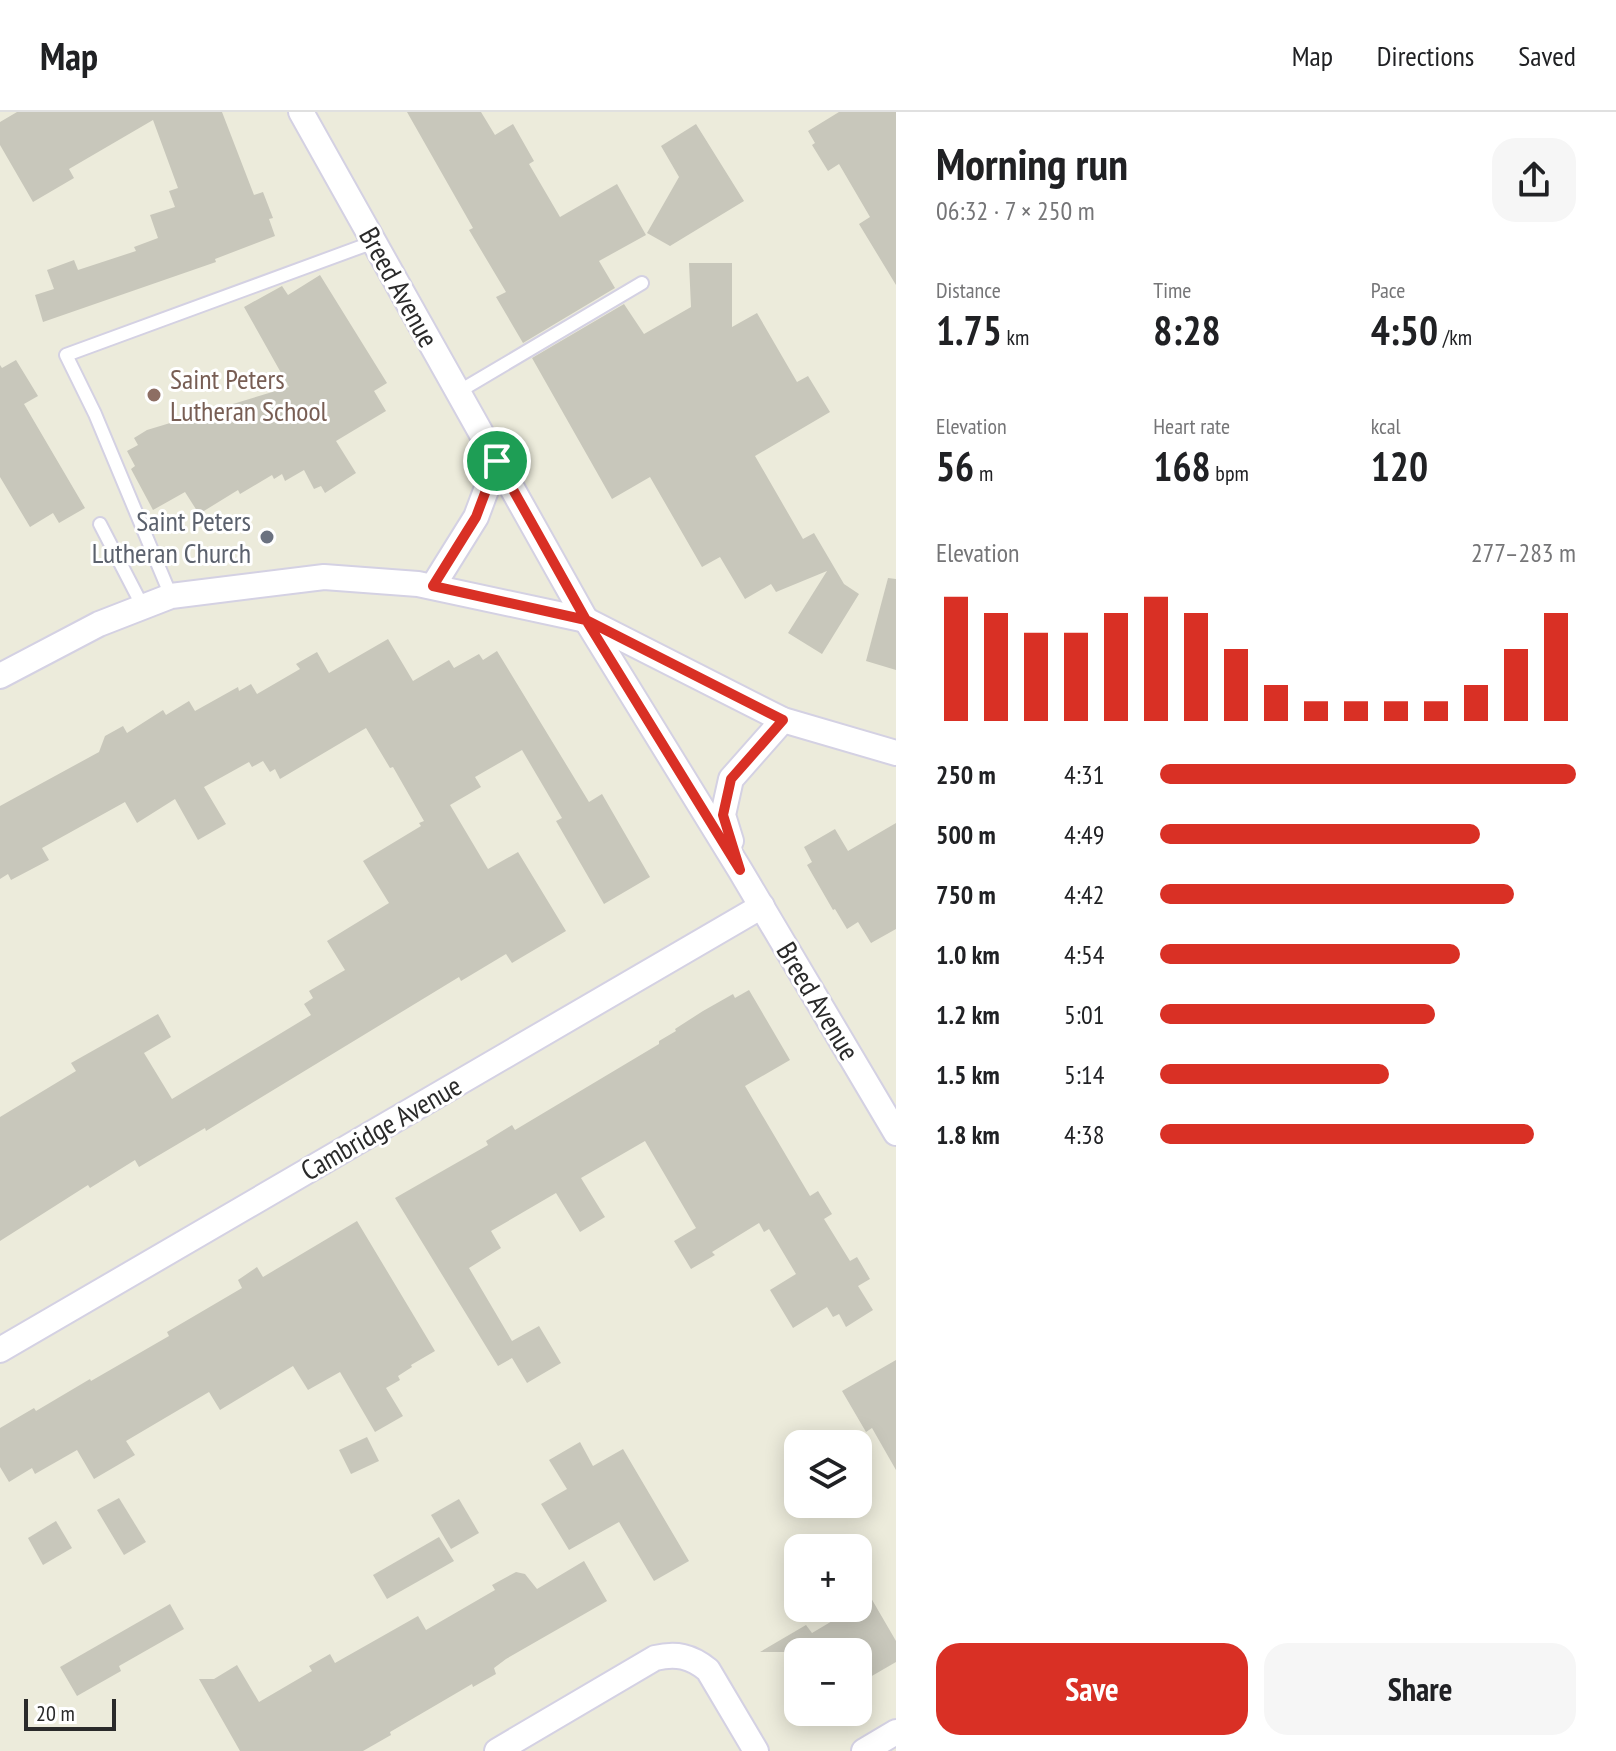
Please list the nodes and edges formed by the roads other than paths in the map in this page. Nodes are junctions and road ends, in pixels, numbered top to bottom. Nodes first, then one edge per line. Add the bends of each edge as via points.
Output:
1 (301, 112) edge
2 (374, 242) junction
3 (642, 283) dead end
4 (458, 392) junction
5 (497, 461) junction
6 (100, 524) dead end
7 (433, 586) junction
8 (171, 596) junction
9 (143, 607) junction
10 (586, 620) junction
11 (0, 676) edge
12 (783, 720) junction
13 (896, 753) edge
14 (740, 870) junction
15 (762, 906) junction
16 (896, 1133) edge
17 (0, 1350) edge
18 (896, 1732) edge
19 (497, 1751) edge
20 (756, 1751) edge
21 (864, 1751) edge

1 - 2 street, Breed Avenue
2 - 4 street, Breed Avenue
2 - 8 lane via 66,355
3 - 4 lane
4 - 5 street, Breed Avenue
5 - 7 street via 476,517
5 - 10 street, Breed Avenue
6 - 9 lane
7 - 8 street via 324,577
7 - 10 street
8 - 9 street
9 - 11 street
10 - 12 street
10 - 14 street, Breed Avenue
12 - 13 street
12 - 14 street, Breed Avenue via 731,779 723,815
14 - 15 street, Breed Avenue
15 - 16 street, Breed Avenue
15 - 17 street, Cambridge Avenue
18 - 21 street
19 - 20 street via 655,1658 669,1655 697,1661 708,1670

